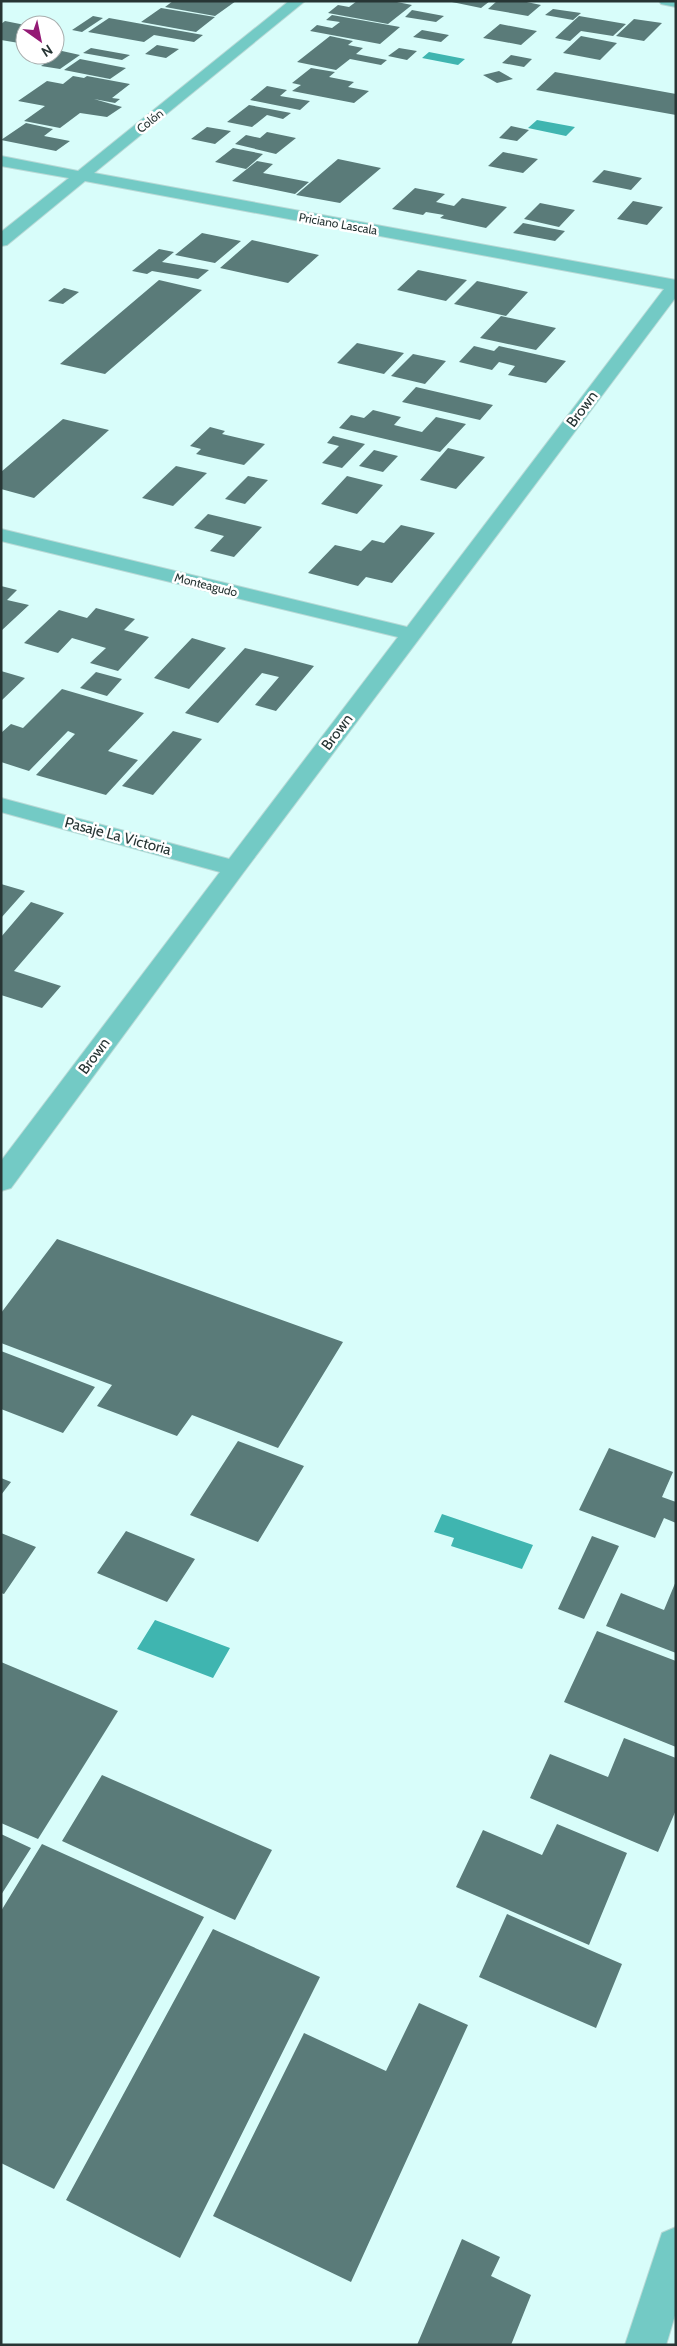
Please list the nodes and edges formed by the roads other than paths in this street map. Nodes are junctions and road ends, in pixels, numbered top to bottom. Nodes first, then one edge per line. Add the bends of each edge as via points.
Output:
1 (298, 1) edge
2 (666, 1) edge
3 (676, 3) edge
4 (1, 161) edge
5 (80, 176) junction
6 (1, 241) edge
7 (675, 285) edge
8 (1, 535) edge
9 (411, 634) junction
10 (1, 805) edge
11 (235, 868) junction
12 (1, 1181) edge
13 (676, 2247) edge
14 (645, 2345) edge

1 - 5 street, Colón
2 - 3 street
4 - 5 street, Priciano Lascala
5 - 6 street, Colón
5 - 7 street, Priciano Lascala
7 - 9 street, Brown
8 - 9 street, Monteagudo
9 - 11 street, Brown
10 - 11 street, Pasaje La Victoria
11 - 12 street, Brown
13 - 14 street

